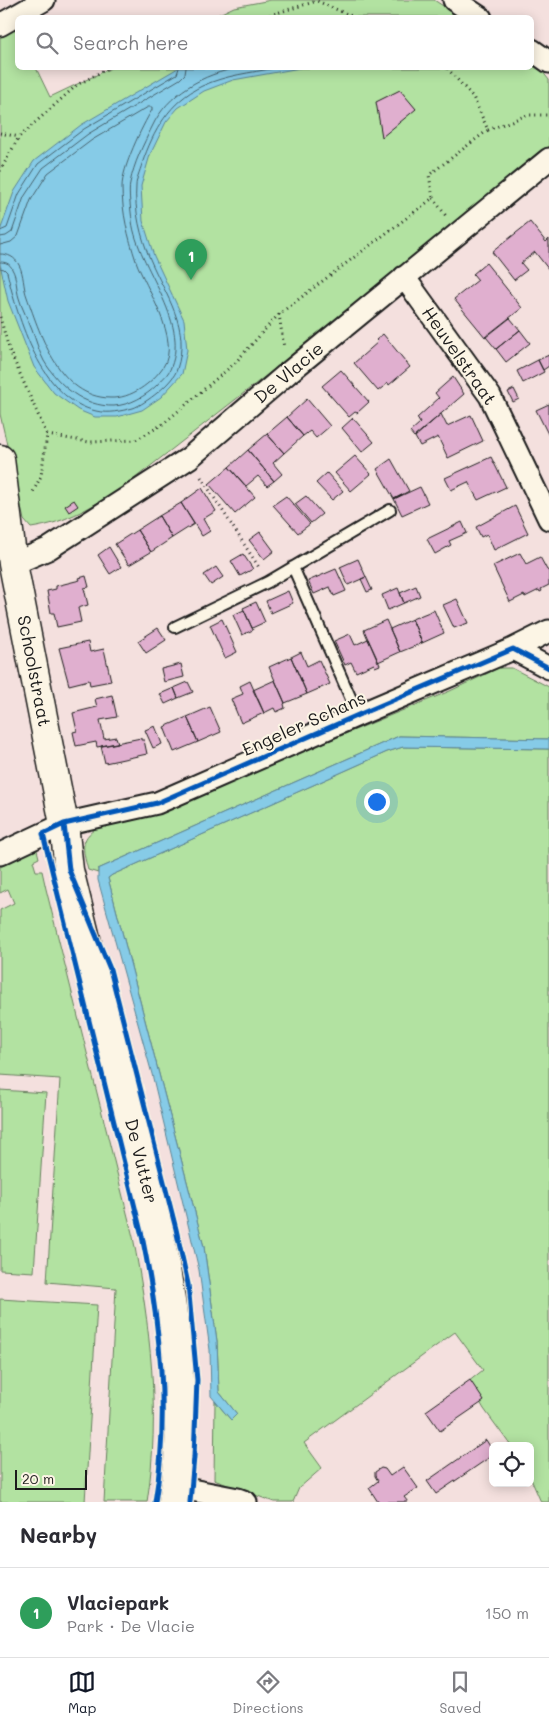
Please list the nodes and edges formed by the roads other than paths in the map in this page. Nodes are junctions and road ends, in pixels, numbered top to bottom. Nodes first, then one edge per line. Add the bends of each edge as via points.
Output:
1 (44, 0) edge
2 (454, 0) edge
3 (18, 15) edge
4 (476, 15) edge
5 (15, 16) edge
6 (0, 25) edge
7 (534, 51) edge
8 (549, 62) edge
9 (549, 159) edge
10 (404, 277) junction
11 (0, 459) edge
12 (542, 488) edge
13 (390, 510) dead end
14 (549, 519) edge
15 (5, 536) edge
16 (13, 564) junction
17 (293, 567) junction
18 (175, 627) dead end
19 (549, 631) edge
20 (513, 649) junction
21 (549, 668) edge
22 (358, 715) junction
23 (64, 824) junction
24 (0, 854) edge
25 (174, 1495) edge
26 (246, 1502) edge

1 - 3 street
2 - 4 street
5 - 6 street
7 - 8 street
9 - 10 street, De Vlacie
10 - 12 street, Heuvelstraat via 490,396
10 - 16 street, De Vlacie via 189,458 48,549
11 - 15 street, Schoolstraat
12 - 14 street, Heuvelstraat
13 - 17 lane
15 - 16 street, Schoolstraat
16 - 23 street, Schoolstraat
17 - 18 lane
17 - 22 lane, Engeler Schans
19 - 20 street, Engeler Schans
20 - 21 street
20 - 22 street, Engeler Schans
22 - 23 street, Engeler Schans via 156,803
23 - 24 street, Engeler Schans
23 - 25 street, De Vutter via 69,870 170,1288 179,1381 179,1442
25 - 26 street

